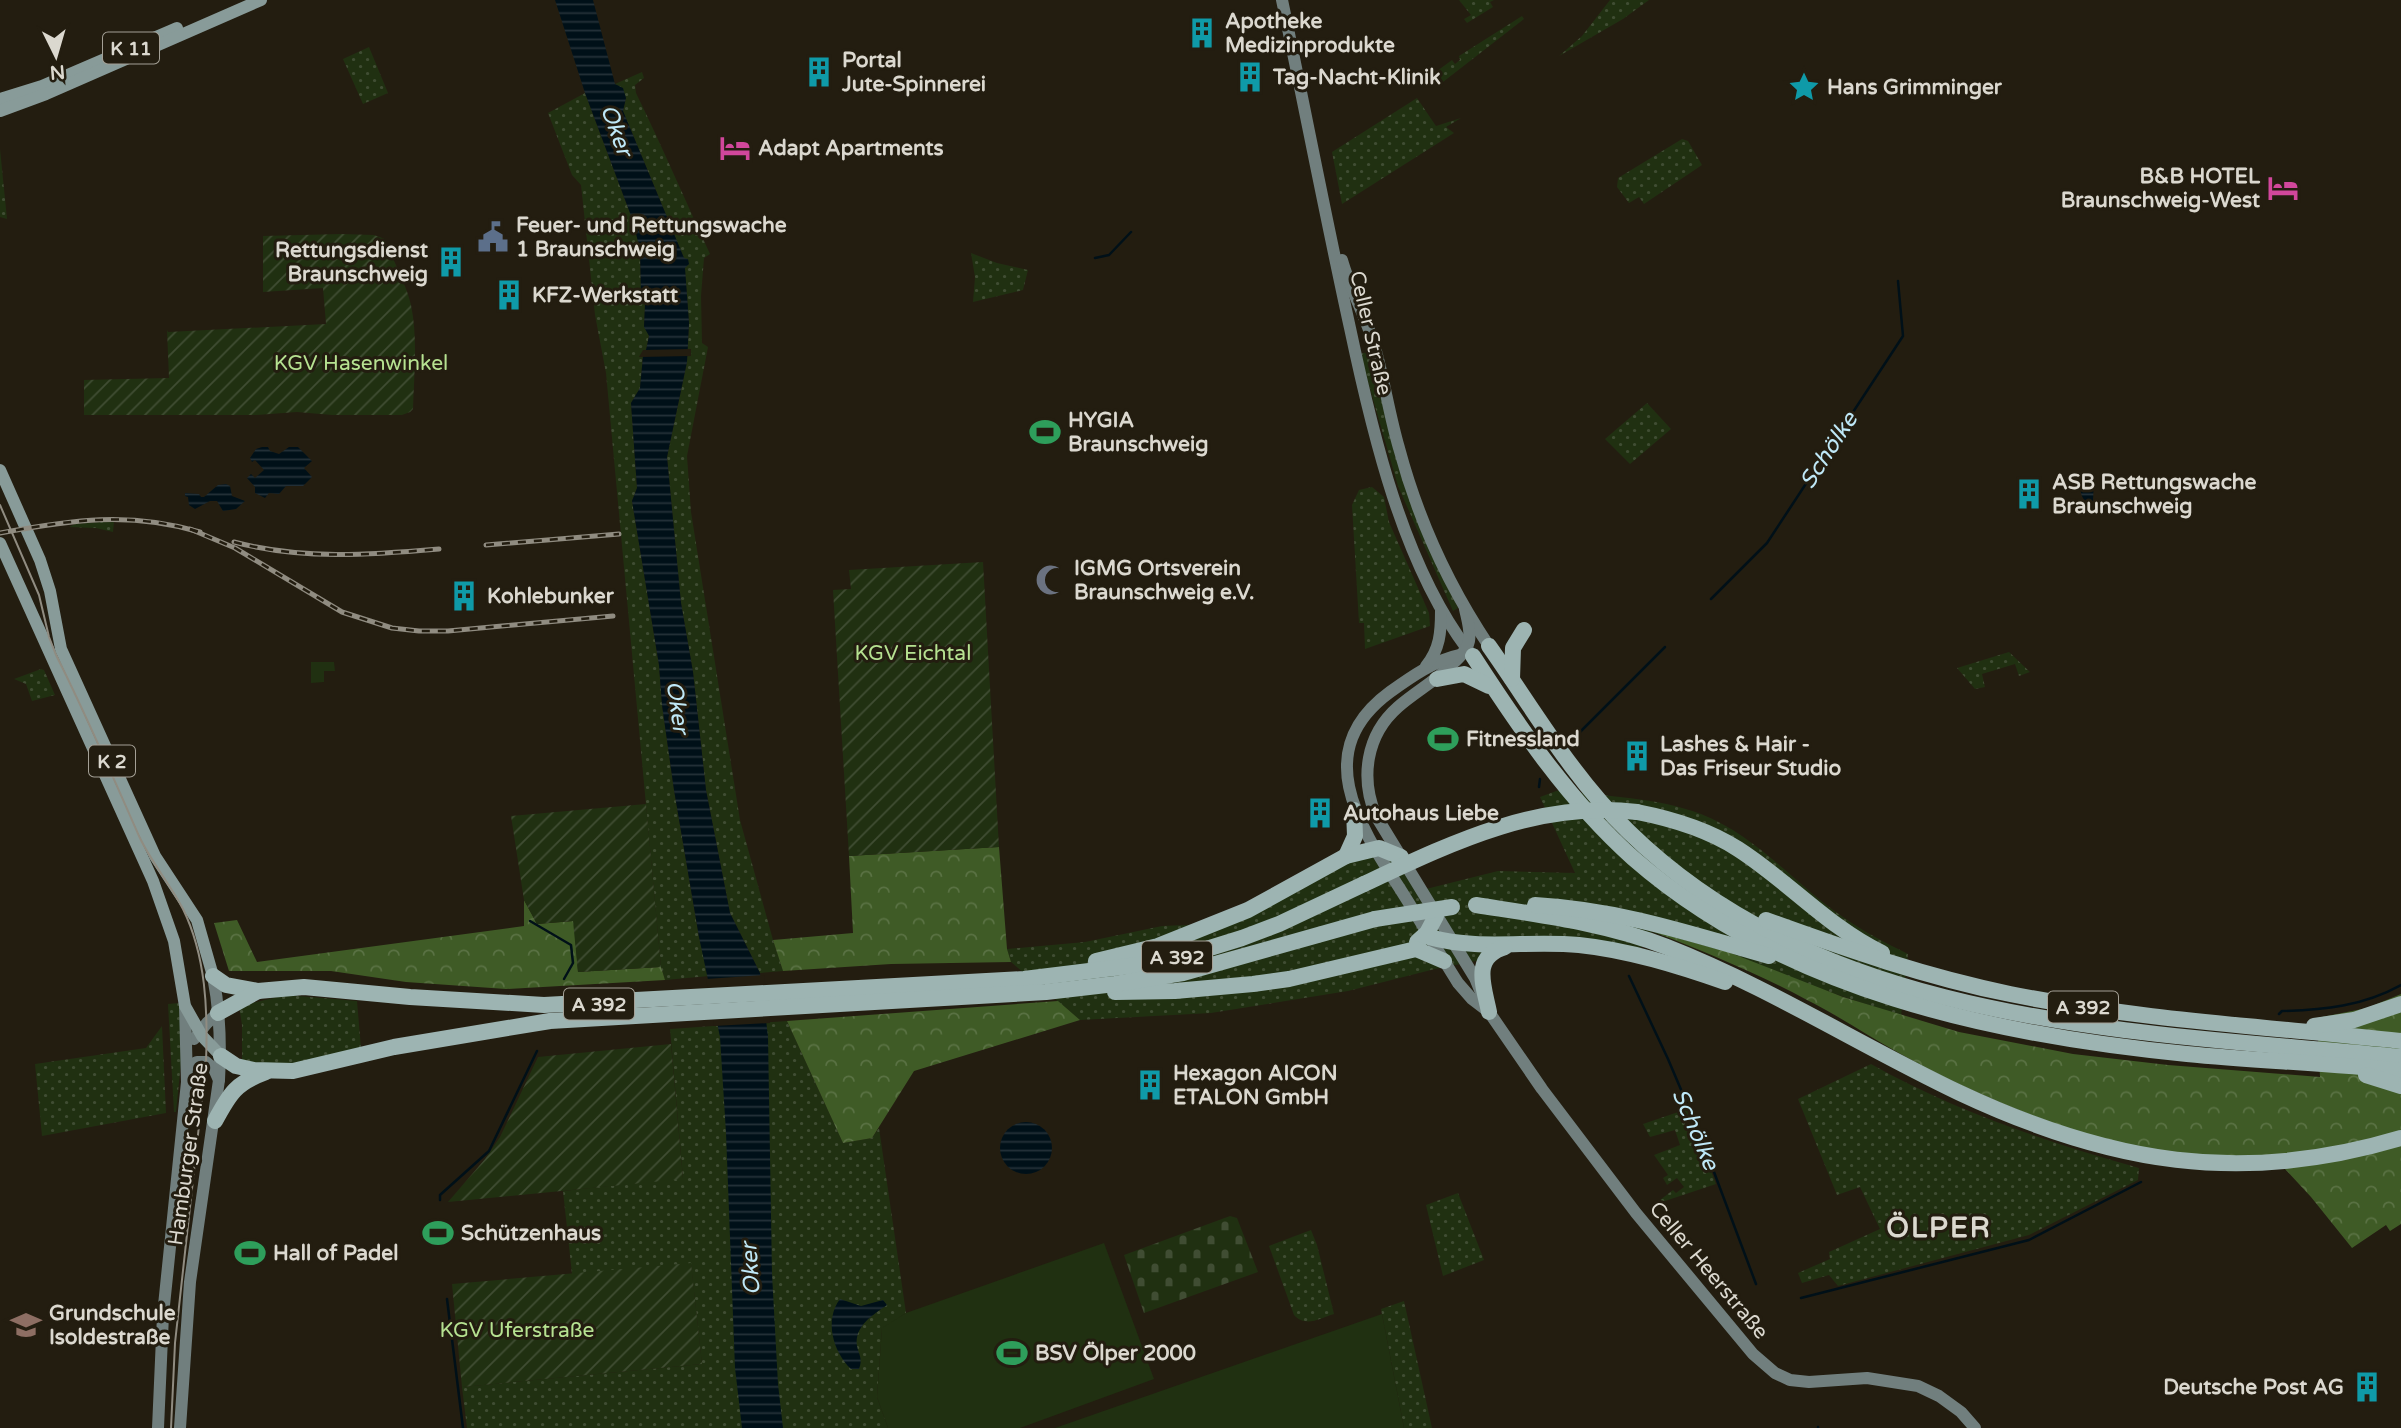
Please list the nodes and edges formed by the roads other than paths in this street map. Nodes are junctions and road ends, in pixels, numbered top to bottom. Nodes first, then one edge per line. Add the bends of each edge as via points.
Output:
1 (242, 0) edge
2 (261, 0) edge
3 (1282, 0) edge
4 (1290, 0) edge
5 (0, 99) edge
6 (0, 111) edge
7 (1, 475) edge
8 (0, 543) edge
9 (1441, 607) junction
10 (1465, 609) junction
11 (1524, 630) dead end
12 (1474, 653) junction
13 (1420, 673) junction
14 (1512, 679) junction
15 (1437, 680) junction
16 (1494, 689) junction
17 (1354, 810) junction
18 (1374, 849) junction
19 (1346, 856) junction
20 (1401, 857) junction
21 (1720, 904) junction
22 (1476, 905) junction
23 (1436, 916) junction
24 (1428, 935) junction
25 (1454, 943) junction
26 (1513, 944) junction
27 (1403, 951) junction
28 (1444, 961) junction
29 (1815, 969) junction
30 (1933, 975) junction
31 (213, 976) junction
32 (976, 982) junction
33 (258, 991) junction
34 (1046, 992) junction
35 (864, 995) junction
36 (1790, 1004) junction
37 (2401, 1004) edge
38 (185, 1006) junction
39 (1489, 1012) junction
40 (218, 1013) junction
41 (2291, 1030) junction
42 (199, 1032) junction
43 (2401, 1041) edge
44 (188, 1048) junction
45 (221, 1056) junction
46 (2401, 1057) edge
47 (2320, 1064) junction
48 (188, 1066) junction
49 (2401, 1071) edge
50 (267, 1072) junction
51 (219, 1080) junction
52 (2401, 1086) edge
53 (215, 1121) junction
54 (2401, 1138) edge
55 (158, 1428) edge
56 (180, 1428) edge
57 (1975, 1428) edge

1 - 5 main road, K 11 via 42,86
2 - 6 main road, K 11
3 - 9 main road, Celler Straße via 1365,395 1407,531
4 - 10 main road, Celler Straße via 1346,274 1375,346 1411,487
7 - 31 main road, Hamburger Straße / K 2 via 40,560 61,649 155,856 197,920
8 - 38 main road, Hamburger Straße / K 2 via 153,881 174,941
9 - 12 main road, Celler Straße
9 - 13 main road via 1437,648
10 - 12 main road, Celler Straße
10 - 12 main road
11 - 14 highway via 1513,648
12 - 13 main road, Celler Heerstraße via 1444,659
12 - 14 highway
12 - 15 main road, Celler Heerstraße
12 - 16 highway
13 - 17 main road, Celler Heerstraße via 1372,708 1355,733 1347,768
14 - 21 highway via 1590,792 1643,846
15 - 16 highway via 1464,674
15 - 20 main road, Celler Heerstraße via 1395,709 1372,743 1367,781 1370,798
16 - 29 highway via 1559,778 1633,858 1724,923
17 - 18 main road, Celler Heerstraße
17 - 19 highway via 1355,836
18 - 19 highway
18 - 20 highway via 1387,849
18 - 24 main road, Celler Heerstraße
19 - 32 highway via 1248,910 1158,946
20 - 23 main road, Celler Heerstraße
21 - 30 highway via 1888,964
21 - 46 highway via 1844,965 1991,1008 2129,1031
22 - 29 highway, A 392 via 1565,907 1638,918
22 - 34 highway, A 392, bridge via 1375,919 1183,973
22 - 36 highway via 1631,934 1729,973
23 - 24 highway
23 - 25 main road, Celler Heerstraße
24 - 25 highway
24 - 27 highway
24 - 28 main road, Celler Heerstraße
25 - 26 highway
25 - 39 main road, Celler Heerstraße
26 - 36 highway via 1580,945 1613,951
26 - 39 highway via 1494,951 1485,961 1482,975
27 - 28 highway via 1416,949
27 - 34 highway via 1253,984 1175,991
28 - 39 main road, Celler Heerstraße via 1465,991
29 - 47 highway, A 392 via 1918,1006 2029,1031 2186,1054
30 - 32 highway, A 392, bridge via 1854,938 1735,847 1695,827 1637,812 1600,809 1510,823 1433,852 1242,938 1178,957 1070,974
30 - 41 highway, A 392 via 2086,1007
31 - 33 highway via 230,986
31 - 40 main road, Hamburger Straße / K 2
32 - 35 highway, A 392
33 - 35 highway, A 392 via 304,988 571,1005
33 - 40 highway
34 - 35 highway, A 392
35 - 50 highway, A 392 via 517,1025 293,1071
36 - 54 highway via 1960,1093 2039,1127 2124,1152 2165,1160 2264,1164 2327,1157
37 - 41 highway via 2354,1020
38 - 42 main road
38 - 44 main road, Hamburger Straße / K 2
39 - 57 main road, Celler Heerstraße via 1636,1213 1725,1322 1774,1373 1801,1381 1867,1378 1918,1386 1961,1412
40 - 42 main road
40 - 45 main road, Hamburger Straße
41 - 43 highway, A 392
42 - 44 main road
42 - 45 main road
44 - 48 main road, Hamburger Straße / K 2
45 - 50 highway via 236,1066
45 - 51 main road, Hamburger Straße
47 - 49 highway, A 392
47 - 52 highway
48 - 51 main road via 206,1062
48 - 55 main road, Hamburger Straße / K 2 via 163,1315
50 - 53 highway via 234,1087
51 - 53 main road, Hamburger Straße
53 - 56 main road, Hamburger Straße via 190,1282

